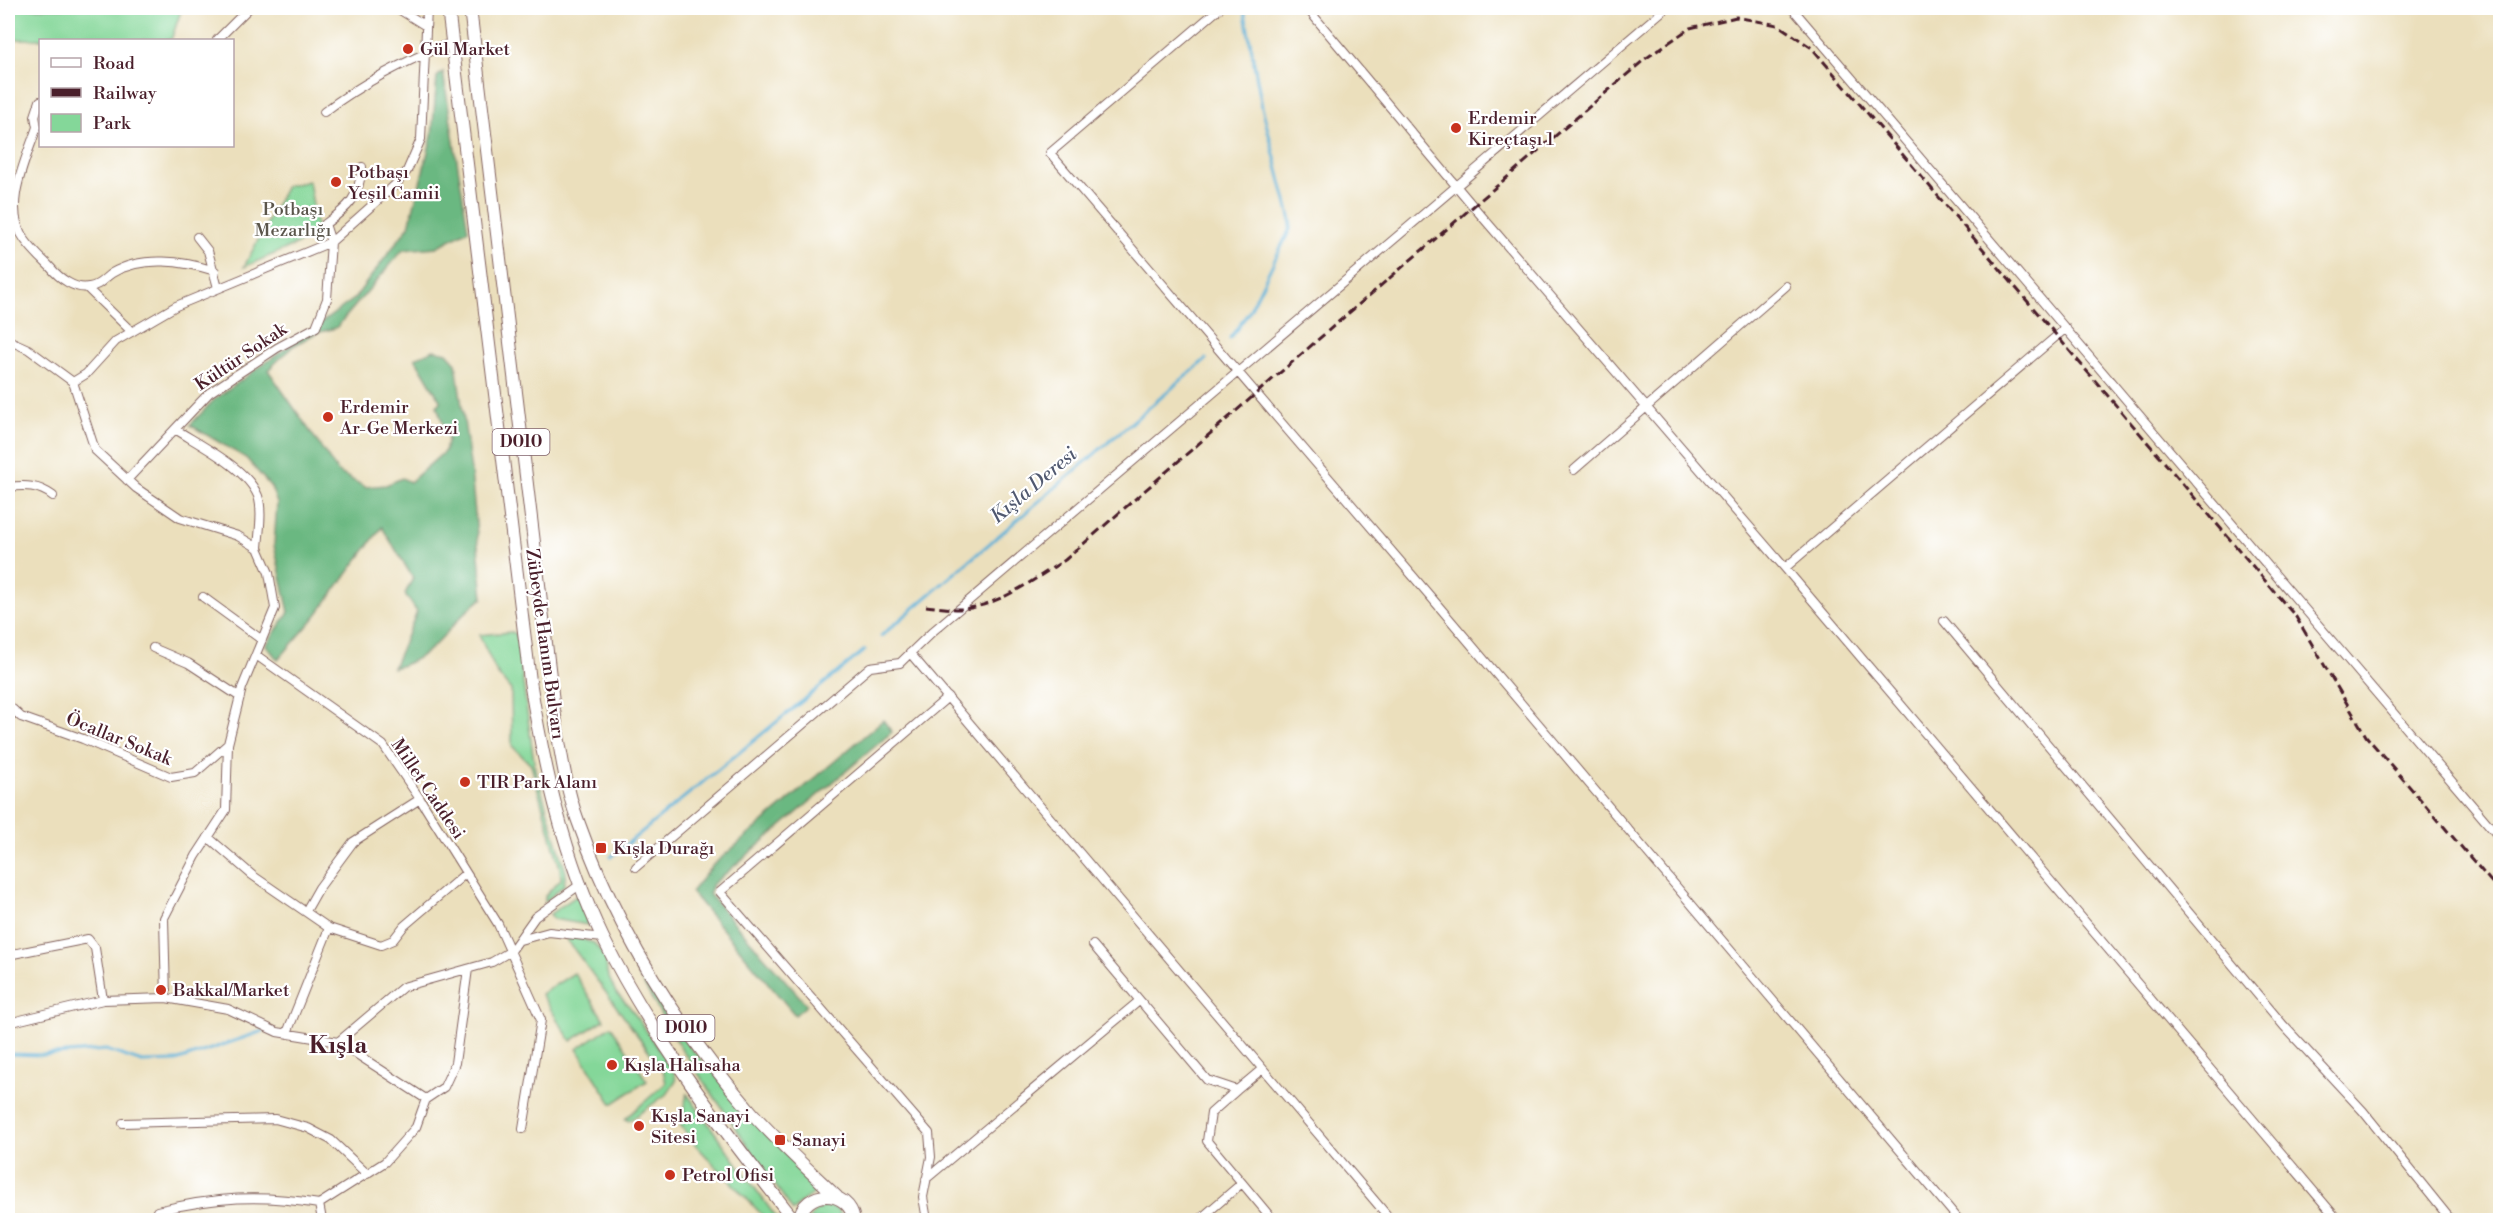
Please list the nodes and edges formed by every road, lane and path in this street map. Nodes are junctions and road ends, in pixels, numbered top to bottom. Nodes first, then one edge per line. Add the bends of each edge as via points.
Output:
1 (249, 8) edge
2 (397, 8) edge
3 (427, 8) edge
4 (448, 8) edge
5 (470, 8) edge
6 (1220, 8) edge
7 (1308, 8) edge
8 (1666, 8) edge
9 (1792, 8) edge
10 (426, 26) junction
11 (219, 39) edge
12 (451, 43) junction
13 (423, 55) junction
14 (39, 104) edge
15 (324, 112) dead end
16 (362, 167) dead end
17 (1456, 185) junction
18 (197, 237) dead end
19 (331, 242) junction
20 (215, 271) junction
21 (1786, 286) dead end
22 (87, 288) junction
23 (218, 288) junction
24 (2066, 328) junction
25 (132, 332) junction
26 (8, 340) edge
27 (1238, 372) junction
28 (73, 382) junction
29 (1646, 407) junction
30 (175, 429) junction
31 (1574, 470) dead end
32 (127, 480) junction
33 (8, 487) edge
34 (53, 496) dead end
35 (258, 548) junction
36 (1785, 568) junction
37 (202, 597) dead end
38 (1944, 621) dead end
39 (262, 640) junction
40 (153, 648) dead end
41 (910, 653) junction
42 (256, 654) junction
43 (240, 697) junction
44 (948, 697) junction
45 (8, 705) edge
46 (228, 744) junction
47 (420, 799) junction
48 (208, 837) junction
49 (2500, 838) edge
50 (636, 867) dead end
51 (466, 873) junction
52 (581, 884) junction
53 (306, 911) junction
54 (328, 928) junction
55 (603, 938) junction
56 (520, 940) junction
57 (1093, 945) dead end
58 (511, 951) junction
59 (8, 954) edge
60 (468, 969) junction
61 (166, 998) junction
62 (103, 1000) junction
63 (1139, 1001) junction
64 (8, 1023) edge
65 (286, 1033) junction
66 (338, 1042) junction
67 (1261, 1070) junction
68 (1237, 1090) junction
69 (426, 1099) junction
70 (123, 1123) dead end
71 (523, 1129) dead end
72 (367, 1174) junction
73 (926, 1179) junction
74 (1242, 1183) junction
75 (837, 1197) junction
76 (319, 1204) junction
77 (855, 1220) edge
78 (154, 1221) edge
79 (322, 1221) edge
80 (794, 1221) edge
81 (799, 1221) edge
82 (927, 1221) edge
83 (1199, 1221) edge
84 (1273, 1221) edge
85 (1391, 1221) edge
86 (1959, 1221) edge
87 (2338, 1221) edge
88 (2451, 1221) edge

1 - 11 street
2 - 10 street
3 - 10 street
4 - 12 highway, Zübeyde Hanım Bulvarı / D010
5 - 75 highway, Zübeyde Hanım Bulvarı / D010 via 554,710 563,771 578,821 628,933 665,999 754,1115
6 - 27 street via 1050,153
7 - 17 street
8 - 17 street
9 - 24 street
10 - 13 street
12 - 13 street
12 - 52 highway, Zübeyde Hanım Bulvarı / D010 via 541,753
13 - 15 street via 345,96
13 - 19 street via 421,139 407,171
14 - 22 street via 37,126 14,206 17,223 24,239 55,273 73,285
16 - 19 street, Kültür Sokak via 360,185 349,207 325,224
17 - 27 street
17 - 29 street
18 - 20 street via 208,251
19 - 23 street
19 - 30 street, Kültür Sokak via 327,299 315,327 209,393
20 - 22 street via 200,266 145,262 112,273
20 - 23 street
21 - 29 street
22 - 25 street
23 - 25 street via 176,306
24 - 36 street
24 - 49 street
25 - 28 street via 116,341 86,374
26 - 28 street via 28,349
27 - 41 street
27 - 86 street
28 - 32 street via 95,450
29 - 31 street
29 - 36 street
30 - 32 street, Kültür Sokak
30 - 35 street via 243,474 260,504
32 - 35 street via 180,518 238,536
33 - 34 street via 43,488
35 - 39 street via 269,573 276,608
36 - 87 street
37 - 39 street
38 - 88 street via 2284,1026 2363,1111
39 - 42 street
40 - 43 street via 188,663
41 - 44 street
41 - 50 street via 900,663 870,668
42 - 43 street
42 - 47 street, Millet Caddesi via 383,745
43 - 46 street
44 - 67 street
44 - 73 street via 720,892 929,1133 931,1157
45 - 46 street, Öcallar Sokak via 21,717 171,777 195,773
46 - 48 street via 226,810
47 - 51 street, Millet Caddesi
47 - 53 street via 353,842
48 - 53 street via 252,875
48 - 61 street via 164,918
51 - 54 street via 393,940 381,945
51 - 58 street, Millet Caddesi
52 - 55 highway, Zübeyde Hanım Bulvarı / D010
52 - 56 street via 535,917
53 - 54 street
54 - 65 street
55 - 56 street via 549,932
55 - 80 highway, Zübeyde Hanım Bulvarı / D010 via 689,1078
56 - 58 street
57 - 63 street
58 - 60 street
58 - 71 street, Millet Caddesi via 541,1020
59 - 62 street via 88,939 95,948
60 - 66 street via 402,987
60 - 69 street via 455,1063 444,1088
61 - 62 street
61 - 65 street via 228,1009
62 - 64 street
63 - 68 street via 1207,1080
63 - 73 street
65 - 66 street
66 - 69 street
67 - 68 street
67 - 85 street
68 - 74 street via 1211,1113 1207,1141
69 - 72 street via 416,1127 386,1162
70 - 72 street via 275,1119 308,1128 331,1140
72 - 76 street
73 - 82 street via 923,1197
74 - 83 street
74 - 84 street
75 - 77 highway, Zübeyde Hanım Bulvarı / D010 via 851,1209
75 - 81 highway via 818,1196 810,1201
76 - 78 street via 283,1198 220,1198 157,1211
76 - 79 street

